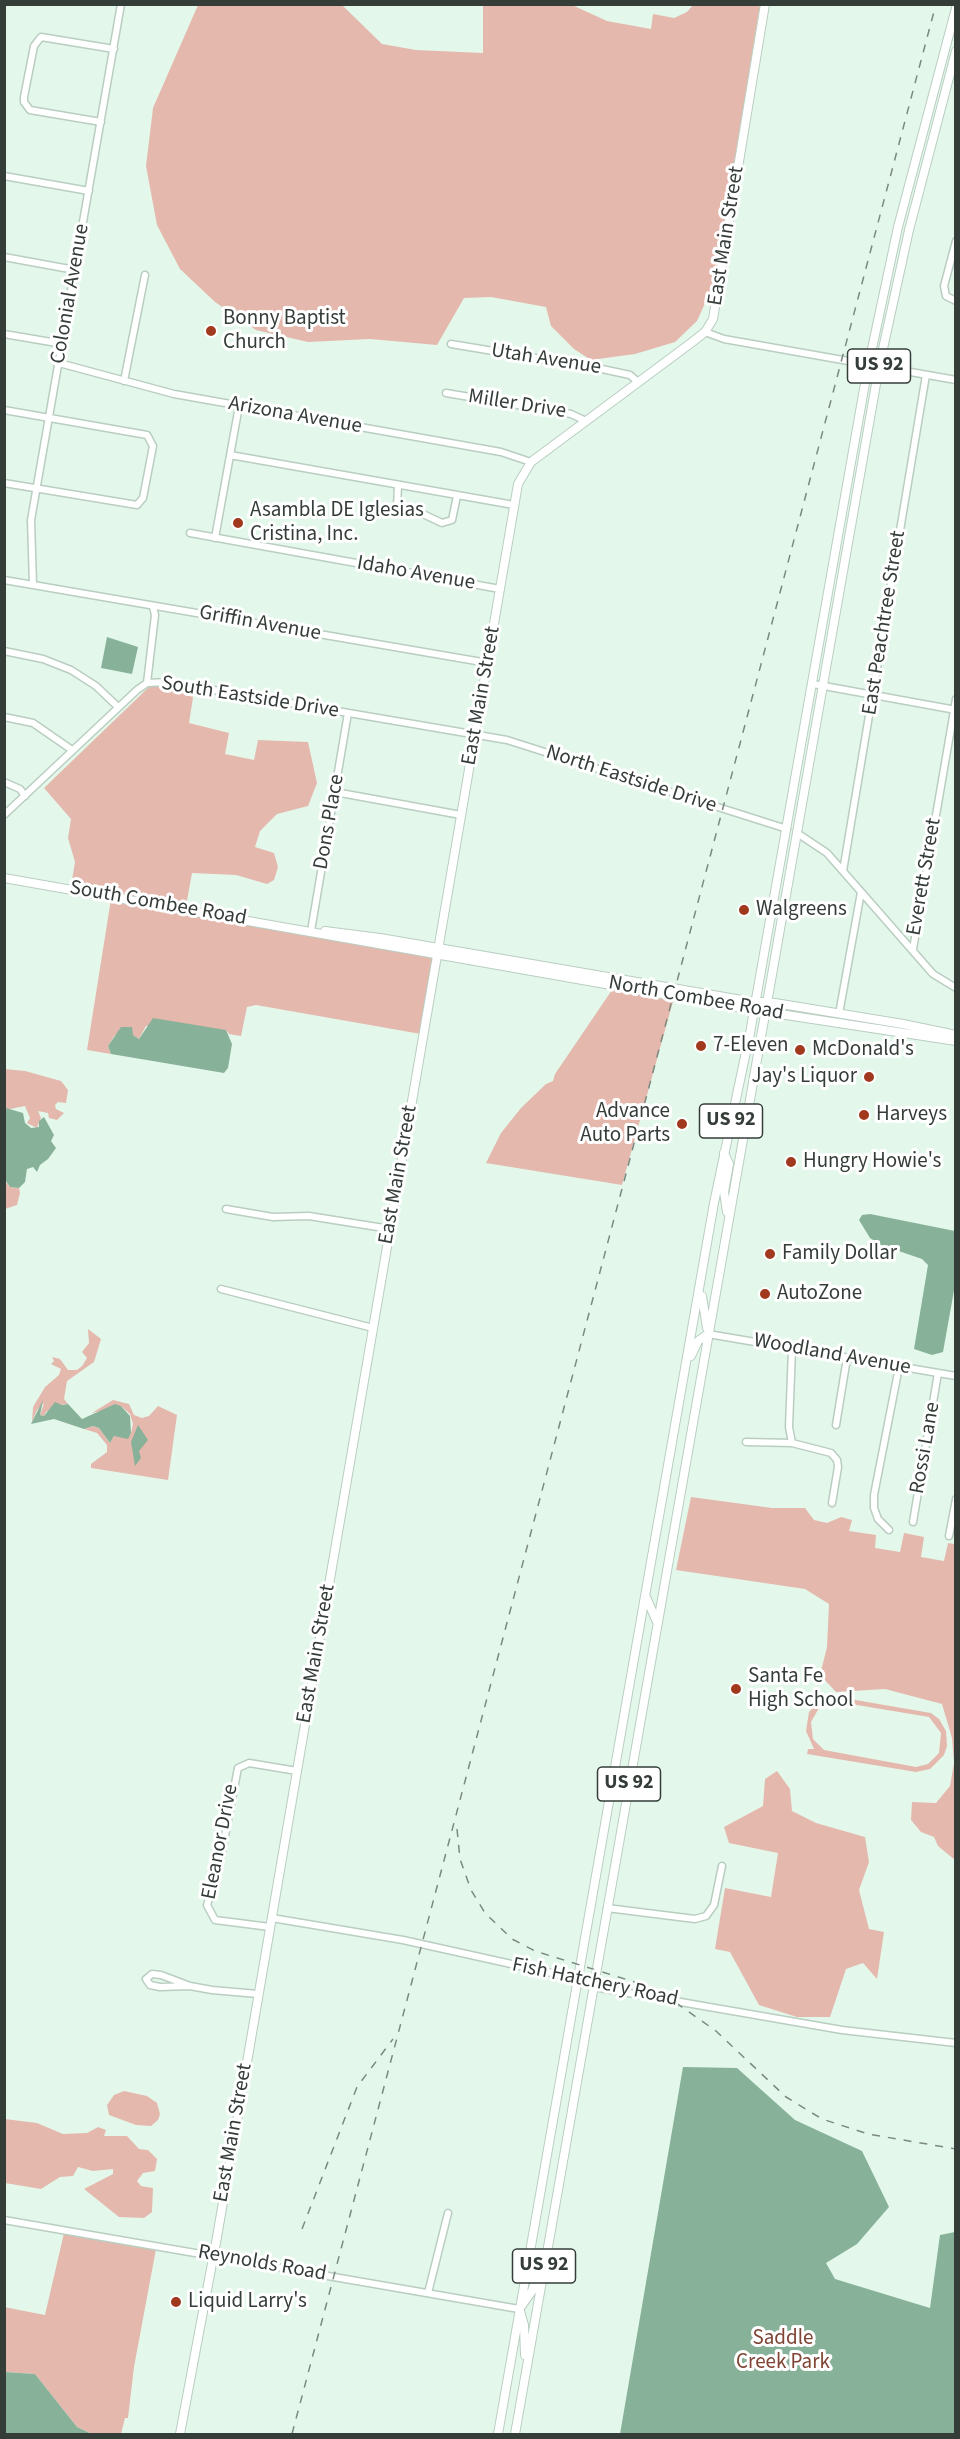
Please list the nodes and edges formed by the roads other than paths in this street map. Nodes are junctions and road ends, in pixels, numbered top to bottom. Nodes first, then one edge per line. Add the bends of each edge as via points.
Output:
1 (122, 4) edge
2 (765, 4) edge
3 (956, 8) edge
4 (114, 49) junction
5 (956, 51) edge
6 (939, 70) junction
7 (950, 73) junction
8 (101, 122) junction
9 (4, 176) edge
10 (89, 190) junction
11 (898, 227) junction
12 (909, 230) junction
13 (956, 241) edge
14 (4, 256) edge
15 (75, 270) junction
16 (145, 275) dead end
17 (956, 301) edge
18 (705, 332) junction
19 (4, 334) edge
20 (63, 344) junction
21 (451, 344) dead end
22 (59, 363) junction
23 (868, 366) junction
24 (879, 367) junction
25 (926, 375) junction
26 (956, 380) edge
27 (123, 381) junction
28 (638, 382) junction
29 (446, 393) dead end
30 (239, 406) junction
31 (4, 410) edge
32 (49, 418) junction
33 (586, 421) junction
34 (230, 455) junction
35 (531, 462) junction
36 (4, 483) edge
37 (398, 485) junction
38 (37, 489) junction
39 (457, 496) junction
40 (514, 505) junction
41 (840, 524) junction
42 (851, 526) junction
43 (190, 534) dead end
44 (214, 538) junction
45 (4, 580) edge
46 (33, 585) junction
47 (500, 589) junction
48 (153, 607) junction
49 (4, 651) edge
50 (488, 663) junction
51 (147, 683) junction
52 (813, 684) junction
53 (823, 686) junction
54 (873, 695) junction
55 (956, 699) edge
56 (118, 707) junction
57 (955, 710) edge
58 (348, 713) junction
59 (4, 717) edge
60 (475, 734) junction
61 (72, 750) junction
62 (798, 769) junction
63 (4, 782) edge
64 (335, 792) junction
65 (25, 796) junction
66 (4, 815) edge
67 (461, 815) junction
68 (787, 829) junction
69 (797, 833) junction
70 (843, 871) junction
71 (4, 878) edge
72 (861, 892) junction
73 (311, 931) junction
74 (913, 949) junction
75 (438, 952) junction
76 (956, 988) edge
77 (767, 1002) junction
78 (755, 1006) junction
79 (766, 1012) junction
80 (839, 1014) junction
81 (956, 1035) edge
82 (956, 1041) edge
83 (724, 1154) junction
84 (226, 1209) dead end
85 (728, 1219) junction
86 (390, 1229) junction
87 (702, 1273) junction
88 (221, 1289) dead end
89 (373, 1328) junction
90 (708, 1334) junction
91 (792, 1349) junction
92 (848, 1358) junction
93 (899, 1367) junction
94 (684, 1374) junction
95 (938, 1374) junction
96 (956, 1376) edge
97 (836, 1425) dead end
98 (746, 1442) dead end
99 (792, 1443) junction
100 (956, 1499) edge
101 (832, 1503) dead end
102 (913, 1522) dead end
103 (889, 1530) dead end
104 (949, 1536) dead end
105 (666, 1575) junction
106 (645, 1596) junction
107 (657, 1623) junction
108 (638, 1638) junction
109 (297, 1771) junction
110 (722, 1866) dead end
111 (608, 1908) junction
112 (272, 1918) junction
113 (270, 1927) junction
114 (579, 1979) junction
115 (190, 1986) junction
116 (594, 1987) junction
117 (258, 1994) junction
118 (956, 2043) edge
119 (555, 2116) junction
120 (570, 2118) junction
121 (448, 2213) dead end
122 (4, 2220) edge
123 (550, 2231) junction
124 (213, 2256) junction
125 (428, 2294) junction
126 (519, 2309) junction
127 (525, 2377) junction
128 (180, 2434) edge
129 (498, 2434) edge
130 (515, 2434) edge

1 - 4 street, Colonial Avenue
2 - 18 main road, East Main Street via 716,309
3 - 6 main road, US 92
4 - 8 street, Colonial Avenue
4 - 8 street via 41,37 34,45 24,98 30,110
5 - 7 main road, US 92
6 - 7 main road
6 - 11 main road, US 92
7 - 12 main road, US 92
8 - 10 street, Colonial Avenue
9 - 10 street
10 - 15 street, Colonial Avenue
11 - 12 main road
11 - 23 main road, US 92
12 - 24 main road, US 92
13 - 17 street via 944,286 946,296
14 - 15 street
15 - 20 street, Colonial Avenue
16 - 27 street
18 - 23 street
18 - 28 main road, East Main Street
19 - 20 street
20 - 22 street, Colonial Avenue
21 - 28 street, Utah Avenue via 602,369 630,375
22 - 27 street, Arizona Avenue
22 - 32 street, Colonial Avenue
23 - 24 street
23 - 41 main road, US 92
24 - 25 street
24 - 42 main road, US 92
25 - 26 street
25 - 54 street, East Peachtree Street
27 - 30 street, Arizona Avenue
28 - 33 main road, East Main Street
29 - 33 street, Miller Drive via 571,414
30 - 34 street
30 - 35 street, Arizona Avenue via 501,452
31 - 32 street
32 - 38 street, Colonial Avenue
32 - 38 street via 147,435 152,442 143,498 137,505
33 - 35 main road, East Main Street
34 - 37 street
34 - 44 street
35 - 40 main road, East Main Street via 518,484
36 - 38 street
37 - 39 street
37 - 39 street via 397,507 442,523 452,520
38 - 46 street, Colonial Avenue via 30,527
39 - 40 street
40 - 47 main road, East Main Street
41 - 42 main road
41 - 52 main road, US 92
42 - 53 main road, US 92
43 - 44 street, Idaho Avenue
44 - 47 street, Idaho Avenue
45 - 46 street, Griffin Avenue
46 - 48 street, Griffin Avenue
47 - 50 main road, East Main Street
48 - 50 street, Griffin Avenue
48 - 51 street
49 - 56 street via 71,670
50 - 60 main road, East Main Street
51 - 56 street, South Eastside Drive
51 - 58 street, South Eastside Drive via 167,682
52 - 53 street
52 - 62 main road, US 92
53 - 54 street
53 - 69 main road, US 92
54 - 57 street
54 - 70 street, East Peachtree Street
55 - 57 street, Everett Street
56 - 61 street, South Eastside Drive
57 - 74 street, Everett Street
58 - 60 street, South Eastside Drive
58 - 64 street, Dons Place
59 - 61 street via 33,723
60 - 67 main road, East Main Street
60 - 68 street, North Eastside Drive via 507,740
61 - 65 street, South Eastside Drive
62 - 68 main road, US 92
62 - 69 main road via 794,822
63 - 65 street via 20,789
64 - 67 street
64 - 73 street, Dons Place
65 - 66 street, South Eastside Drive
67 - 75 main road, East Main Street
68 - 78 main road, US 92
69 - 70 street via 812,841
69 - 77 main road, US 92
70 - 72 street
71 - 73 main road, South Combee Road
72 - 74 street
72 - 80 street
73 - 75 main road, South Combee Road
74 - 76 street via 933,974
75 - 78 main road, North Combee Road
75 - 86 main road, East Main Street
77 - 78 main road, North Combee Road
77 - 79 main road, US 92
77 - 80 main road, North Combee Road
78 - 79 main road, North Combee Road
78 - 83 main road, US 92
79 - 82 main road, North Combee Road
79 - 85 main road, US 92
80 - 81 main road, North Combee Road
83 - 85 main road via 729,1164 724,1192
83 - 87 main road, US 92
84 - 86 street via 273,1217 309,1216
85 - 90 main road, US 92
86 - 89 main road, East Main Street
87 - 90 main road
87 - 94 main road, US 92
88 - 89 street
89 - 109 main road, East Main Street
90 - 91 street, Woodland Avenue
90 - 94 main road via 698,1341
90 - 105 main road, US 92
91 - 92 street, Woodland Avenue
91 - 99 street
92 - 93 street, Woodland Avenue
92 - 97 street
93 - 95 street, Woodland Avenue
93 - 103 street via 874,1495 878,1519
94 - 106 main road, US 92
95 - 96 street, Woodland Avenue
95 - 102 street, Rossi Lane
98 - 99 street
99 - 101 street via 836,1457
100 - 104 street
105 - 106 main road via 658,1589
105 - 107 main road, US 92
106 - 107 main road
106 - 108 main road, US 92
107 - 108 main road via 647,1627
107 - 111 main road, US 92
108 - 114 main road, US 92
109 - 112 main road, East Main Street
109 - 113 street, Eleanor Drive via 249,1763 238,1768 219,1868 207,1905 215,1920
110 - 111 street via 714,1905 705,1916 695,1919
111 - 116 main road, US 92
112 - 113 main road, East Main Street
112 - 114 street, Fish Hatchery Road via 403,1940
113 - 117 main road, East Main Street
114 - 116 street, Fish Hatchery Road
114 - 119 main road, US 92
115 - 115 street via 160,1987 146,1979 149,1975 161,1975
115 - 117 street
116 - 118 street, Fish Hatchery Road via 842,2030
116 - 120 main road, US 92
117 - 124 main road, East Main Street
119 - 120 main road
119 - 126 main road, US 92
120 - 123 main road, US 92
121 - 125 street
122 - 124 street, Reynolds Road
123 - 126 main road via 532,2291
123 - 127 main road, US 92
124 - 125 street, Reynolds Road
124 - 128 main road, East Main Street
125 - 126 street, Reynolds Road
126 - 127 main road via 524,2325
126 - 129 main road, US 92
127 - 130 main road, US 92

